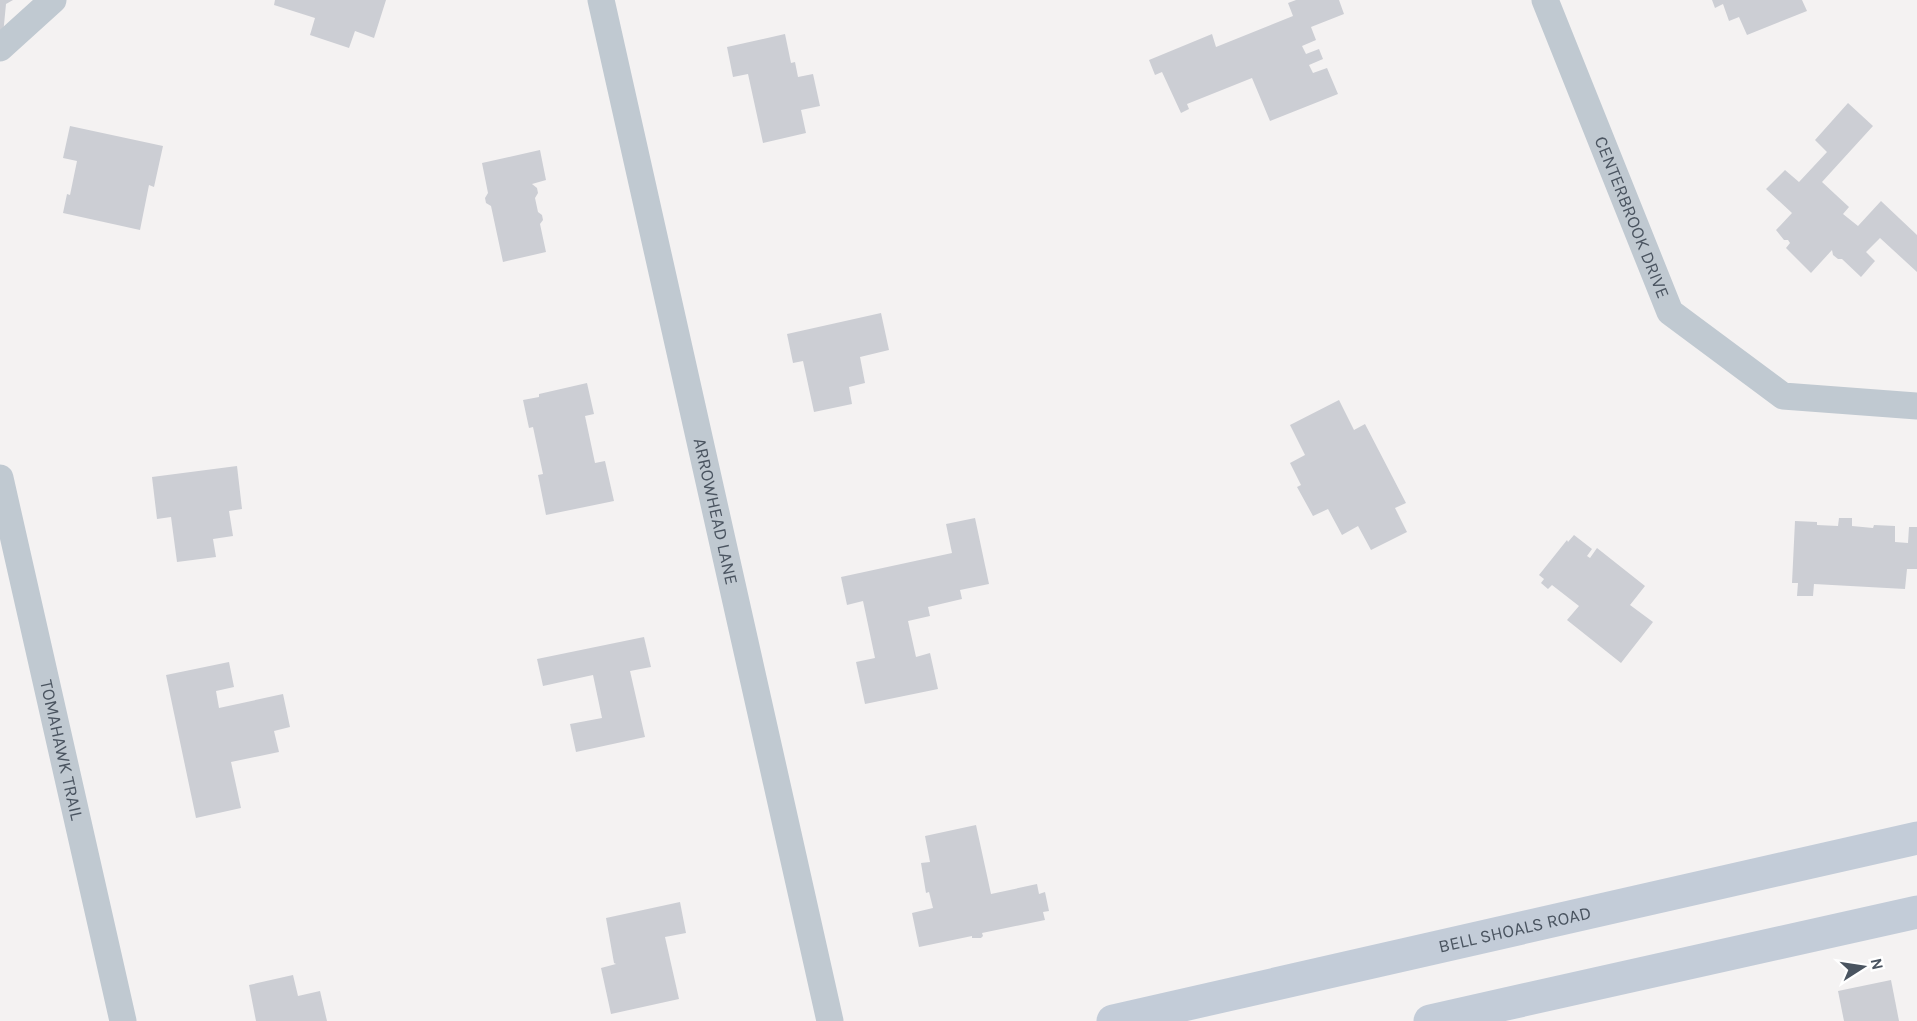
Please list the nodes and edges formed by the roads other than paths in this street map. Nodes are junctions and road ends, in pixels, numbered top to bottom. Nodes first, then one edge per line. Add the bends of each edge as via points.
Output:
1 (53, 0) edge
2 (601, 0) edge
3 (1545, 0) edge
4 (0, 48) edge
5 (1917, 406) edge
6 (0, 478) edge
7 (1917, 838) edge
8 (1917, 912) edge
9 (123, 1021) edge
10 (830, 1021) edge
11 (1113, 1021) edge
12 (1430, 1021) edge

1 - 4 street
2 - 10 street, ARROWHEAD LANE
3 - 5 street, CENTERBROOK DRIVE via 1670,312 1783,396
6 - 9 street, TOMAHAWK TRAIL
7 - 11 main road, BELL SHOALS ROAD
8 - 12 main road

